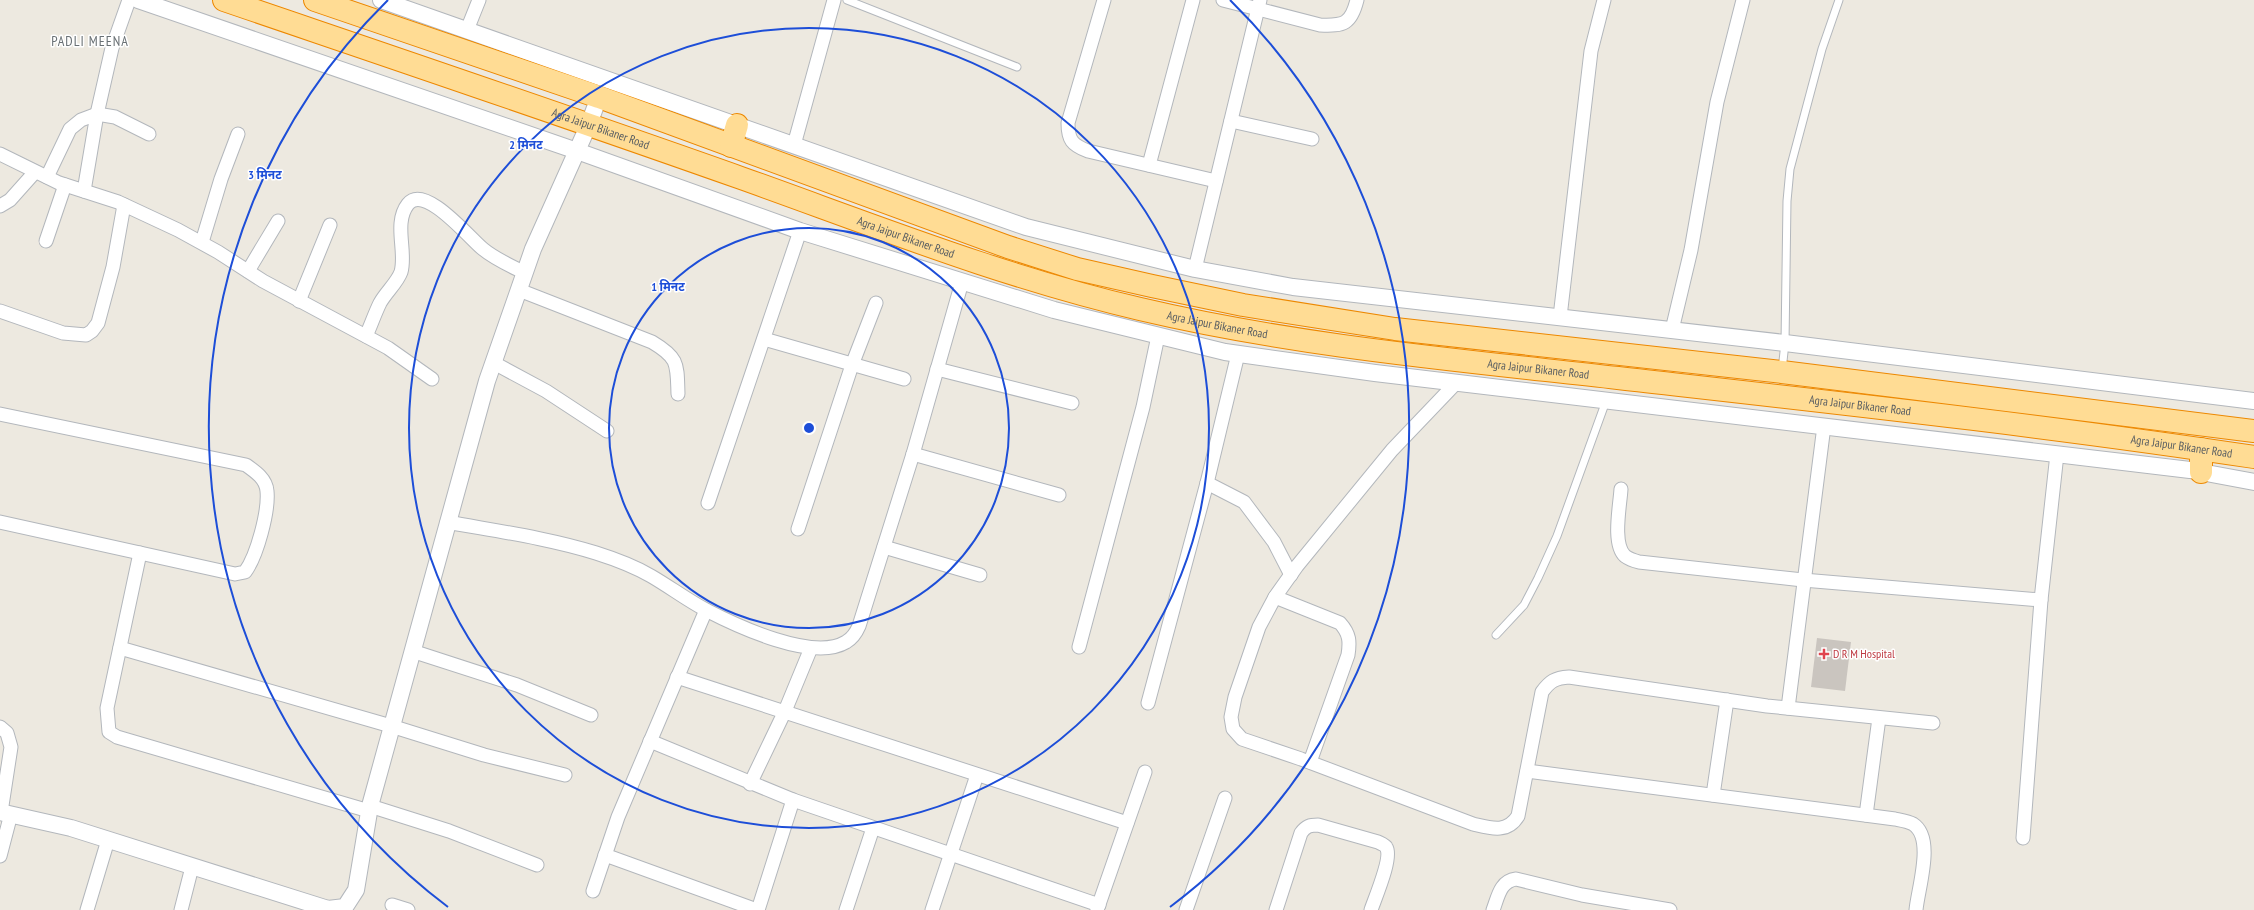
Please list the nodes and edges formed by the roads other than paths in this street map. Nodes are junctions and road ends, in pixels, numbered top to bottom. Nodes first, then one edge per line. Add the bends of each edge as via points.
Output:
1 (129, 0) edge
2 (138, 0) edge
3 (224, 0) edge
4 (315, 0) edge
5 (382, 0) edge
6 (479, 0) edge
7 (834, 0) edge
8 (847, 0) edge
9 (1104, 0) edge
10 (1193, 0) edge
11 (1223, 0) edge
12 (1358, 0) edge
13 (1604, 0) edge
14 (1743, 0) edge
15 (1838, 0) edge
16 (1258, 5) edge
17 (466, 30) junction
18 (1017, 67) dead end
19 (599, 97) junction
20 (97, 114) junction
21 (1231, 121) junction
22 (590, 124) junction
23 (149, 134) dead end
24 (238, 134) dead end
25 (734, 135) junction
26 (1312, 139) dead end
27 (794, 145) junction
28 (577, 150) junction
29 (0, 154) edge
30 (1149, 165) junction
31 (35, 172) junction
32 (48, 177) junction
33 (1216, 181) junction
34 (65, 185) junction
35 (84, 191) junction
36 (124, 205) junction
37 (0, 206) edge
38 (278, 221) dead end
39 (330, 225) dead end
40 (800, 231) junction
41 (46, 241) dead end
42 (202, 242) junction
43 (1195, 269) junction
44 (248, 271) junction
45 (525, 273) junction
46 (962, 282) junction
47 (519, 290) junction
48 (299, 301) junction
49 (876, 303) dead end
50 (0, 311) edge
51 (1560, 317) junction
52 (1672, 330) junction
53 (366, 336) junction
54 (1158, 336) junction
55 (764, 339) junction
56 (1785, 343) junction
57 (1238, 354) junction
58 (494, 363) junction
59 (852, 365) junction
60 (937, 369) junction
61 (1782, 372) junction
62 (432, 379) dead end
63 (904, 379) dead end
64 (1456, 383) junction
65 (678, 394) dead end
66 (1606, 400) junction
67 (2254, 401) edge
68 (1072, 403) dead end
69 (0, 414) edge
70 (1824, 426) junction
71 (607, 431) dead end
72 (2254, 431) edge
73 (2201, 449) junction
74 (913, 454) junction
75 (2057, 454) junction
76 (2254, 457) edge
77 (2201, 472) junction
78 (2254, 482) edge
79 (1207, 484) junction
80 (1621, 489) dead end
81 (1059, 495) dead end
82 (708, 503) dead end
83 (0, 522) edge
84 (447, 522) junction
85 (798, 529) dead end
86 (884, 547) junction
87 (140, 553) junction
88 (980, 575) dead end
89 (1291, 575) junction
90 (1803, 580) junction
91 (1275, 597) junction
92 (2041, 600) junction
93 (706, 610) junction
94 (1496, 635) dead end
95 (1079, 647) dead end
96 (120, 648) junction
97 (811, 648) junction
98 (412, 651) junction
99 (677, 677) junction
100 (1727, 700) junction
101 (1148, 703) dead end
102 (1788, 708) junction
103 (785, 711) junction
104 (592, 715) dead end
105 (1879, 718) junction
106 (1933, 723) dead end
107 (391, 726) junction
108 (0, 727) edge
109 (650, 741) junction
110 (1310, 762) junction
111 (1527, 771) junction
112 (1145, 772) dead end
113 (565, 775) dead end
114 (977, 775) junction
115 (750, 784) junction
116 (1713, 795) junction
117 (1225, 798) dead end
118 (793, 800) junction
119 (370, 809) junction
120 (4, 813) edge
121 (1866, 815) junction
122 (1127, 823) junction
123 (873, 828) junction
124 (2023, 838) dead end
125 (108, 840) junction
126 (605, 855) junction
127 (950, 855) junction
128 (0, 856) edge
129 (537, 865) dead end
130 (192, 867) junction
131 (593, 891) dead end
132 (392, 905) dead end
133 (1917, 905) edge
134 (1623, 906) edge
135 (345, 908) edge
136 (1098, 908) edge
137 (87, 910) edge
138 (181, 910) edge
139 (408, 910) edge
140 (757, 910) edge
141 (846, 910) edge
142 (932, 910) edge
143 (1186, 910) edge
144 (1276, 910) edge
145 (1371, 910) edge
146 (1493, 910) edge
147 (1670, 910) edge

1 - 20 street via 112,48
2 - 28 street
3 - 22 highway, Agra Jaipur Bikaner Road
4 - 19 highway, Agra Jaipur Bikaner Road
5 - 17 street
6 - 17 street
7 - 27 street
8 - 18 lane
9 - 30 street via 1068,123 1070,140 1074,145 1088,151
10 - 30 street
11 - 16 street
12 - 16 street via 1347,22 1336,26 1320,25
13 - 51 street via 1590,51
14 - 52 street via 1717,102 1691,250
15 - 56 lane via 1822,49 1790,169
16 - 21 street
17 - 25 street
19 - 22 street
19 - 25 highway, Agra Jaipur Bikaner Road
20 - 23 street via 106,114
20 - 32 street via 81,120 70,129
20 - 35 street
21 - 26 street
21 - 33 street
22 - 28 street
22 - 73 highway, Agra Jaipur Bikaner Road via 992,267 1142,310 1236,329 1399,354 1786,397
24 - 42 street
25 - 27 street
25 - 61 highway, Agra Jaipur Bikaner Road via 1008,247 1077,269 1152,286 1395,330
27 - 43 street via 1026,227
28 - 40 street
28 - 45 street
29 - 31 street
30 - 33 street
31 - 32 street
31 - 37 street via 10,200
32 - 34 street
33 - 43 street
34 - 35 street
34 - 41 street
35 - 36 street
36 - 42 street
36 - 50 street via 113,267 98,323 92,331 86,335 63,333
38 - 44 street
39 - 48 street
40 - 46 street
40 - 55 street
42 - 44 street
43 - 51 street via 1293,286
44 - 48 street
45 - 47 street
45 - 53 street via 482,249 448,215 430,204 419,200 412,201 406,208 401,226 403,264 400,275 381,302
46 - 54 street via 1054,310
46 - 60 street
47 - 58 street
47 - 65 street via 652,342 666,350 677,364
48 - 53 street
49 - 59 street
51 - 52 street
52 - 56 street
53 - 62 street
54 - 57 street
54 - 95 street via 1143,407
55 - 59 street
55 - 82 street
56 - 61 lane
56 - 67 street
57 - 64 street
57 - 79 street
58 - 71 street via 546,391
58 - 84 street
59 - 63 street
59 - 85 street
60 - 68 street
60 - 74 street
61 - 72 highway, Agra Jaipur Bikaner Road
64 - 66 street
64 - 89 street via 1392,450
66 - 70 street
66 - 94 lane via 1557,536 1538,578 1524,605
69 - 87 street via 246,465 260,475 267,490 266,509 252,563 245,572 235,574
70 - 75 street
70 - 90 street
73 - 76 highway, Agra Jaipur Bikaner Road
73 - 77 highway
74 - 81 street
74 - 86 street
75 - 77 street
75 - 92 street
77 - 78 street
79 - 89 street via 1244,502 1274,542
79 - 101 street
80 - 90 street via 1618,535 1619,547 1626,556 1640,562
83 - 87 street
84 - 93 street via 595,552 652,576
84 - 98 street
86 - 88 street
86 - 97 street via 860,626 853,638 830,648
87 - 96 street
89 - 91 street
90 - 92 street
90 - 102 street
91 - 110 street via 1340,623 1347,631 1350,642 1348,655
91 - 110 street via 1259,627 1235,697 1231,717 1233,729 1242,739
92 - 124 street
93 - 97 street via 780,642
93 - 99 street
96 - 107 street
96 - 119 street via 107,708 109,732 116,737
97 - 103 street
98 - 104 street via 517,685
98 - 107 street
99 - 103 street
99 - 109 street
100 - 102 street
100 - 111 street via 1569,677 1558,678 1550,682 1542,692
100 - 116 street
102 - 105 street
103 - 114 street
103 - 115 street
105 - 106 street
105 - 121 street
107 - 113 street via 484,756
107 - 119 street
108 - 120 street via 6,733 11,747
109 - 115 street
109 - 126 street
110 - 111 street via 1473,824 1496,829 1514,823 1518,816
111 - 116 street
112 - 122 street
114 - 122 street
114 - 127 street
115 - 118 street
116 - 121 street
117 - 143 street
118 - 123 street
118 - 140 street
119 - 129 street via 449,831
119 - 135 street via 356,890
120 - 125 street via 71,828
120 - 128 street
121 - 133 street via 1913,824 1922,834 1925,845
122 - 136 street
123 - 127 street
123 - 141 street
125 - 130 street
125 - 137 street
126 - 131 street
126 - 140 street
127 - 136 street
127 - 142 street
130 - 135 street via 328,909
130 - 138 street
132 - 139 street
134 - 146 street via 1516,879 1508,880 1501,887
134 - 147 street
144 - 145 street via 1301,833 1306,827 1318,825 1378,842 1386,847 1386,868

